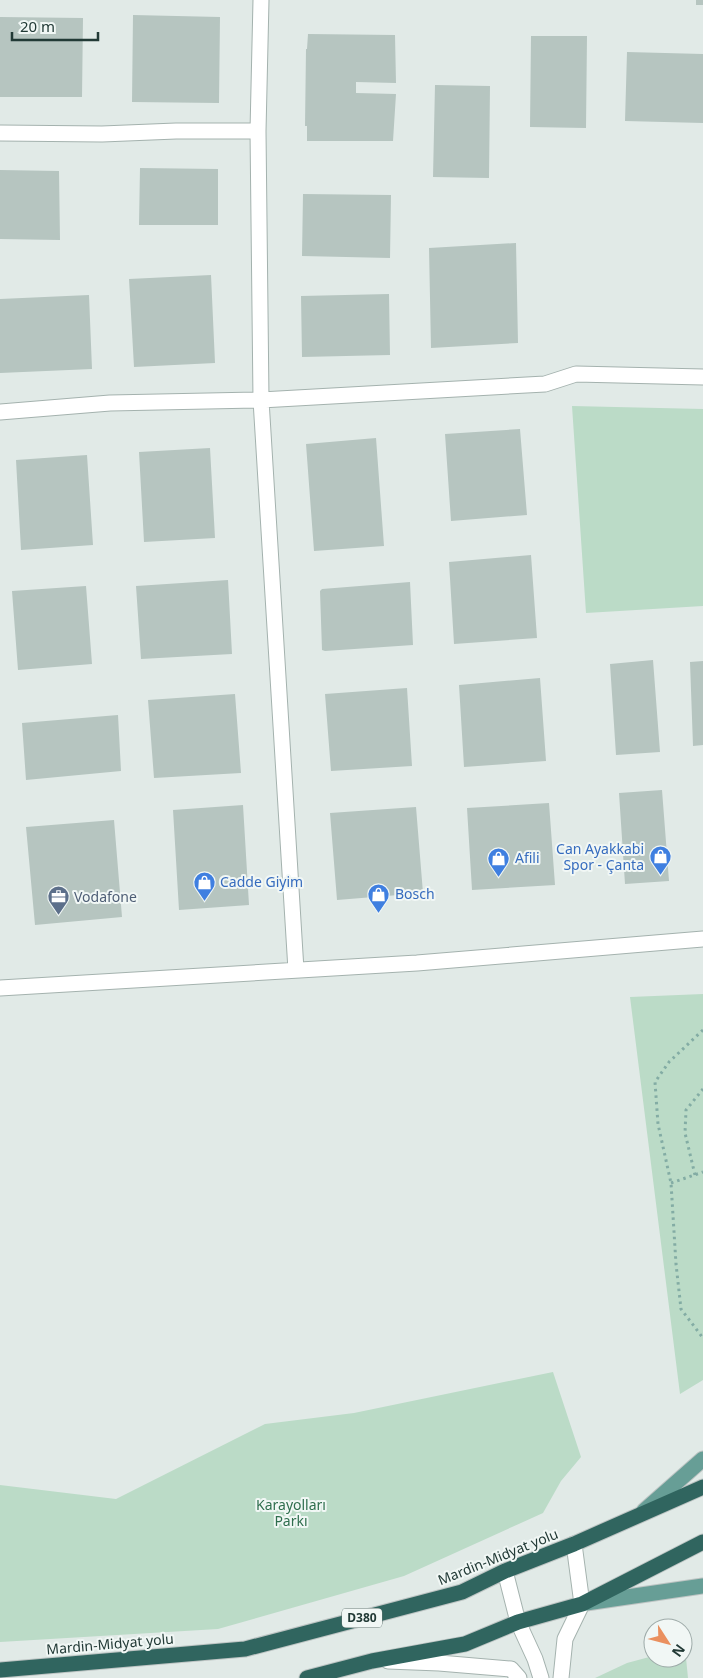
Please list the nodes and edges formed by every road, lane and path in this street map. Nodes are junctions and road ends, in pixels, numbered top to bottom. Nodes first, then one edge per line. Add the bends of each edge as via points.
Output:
1 (261, 0) edge
2 (258, 131) junction
3 (0, 133) edge
4 (703, 377) edge
5 (261, 400) junction
6 (0, 412) edge
7 (703, 939) edge
8 (296, 970) junction
9 (0, 988) edge
10 (703, 1030) edge
11 (703, 1089) edge
12 (703, 1172) edge
13 (695, 1176) junction
14 (671, 1183) junction
15 (703, 1338) edge
16 (703, 1459) edge
17 (703, 1487) edge
18 (638, 1517) junction
19 (703, 1542) edge
20 (574, 1544) junction
21 (504, 1570) junction
22 (703, 1586) edge
23 (582, 1604) junction
24 (518, 1622) junction
25 (372, 1661) junction
26 (0, 1670) edge
27 (307, 1678) edge
28 (518, 1678) edge
29 (541, 1678) edge
30 (561, 1678) edge

1 - 2 street
2 - 3 street
2 - 5 street
4 - 5 street via 576,374 545,384
5 - 6 street via 110,403
5 - 8 street
7 - 8 street
8 - 9 street
10 - 14 path via 669,1062 655,1082 658,1124
11 - 13 path via 686,1110 685,1133
12 - 13 path
13 - 14 path
14 - 15 path via 681,1309
16 - 18 main road
17 - 18 highway, Mardin-Midyat yolu / D380
18 - 20 highway, Mardin-Midyat yolu / D380
19 - 23 highway
20 - 21 highway, Mardin-Midyat yolu / D380
20 - 23 street
21 - 24 street
21 - 26 highway, Mardin-Midyat yolu / D380 via 462,1592 244,1649
22 - 23 main road
23 - 24 highway
23 - 30 street via 565,1639
24 - 25 highway via 465,1644
24 - 29 street
25 - 27 highway
25 - 28 street via 511,1669

